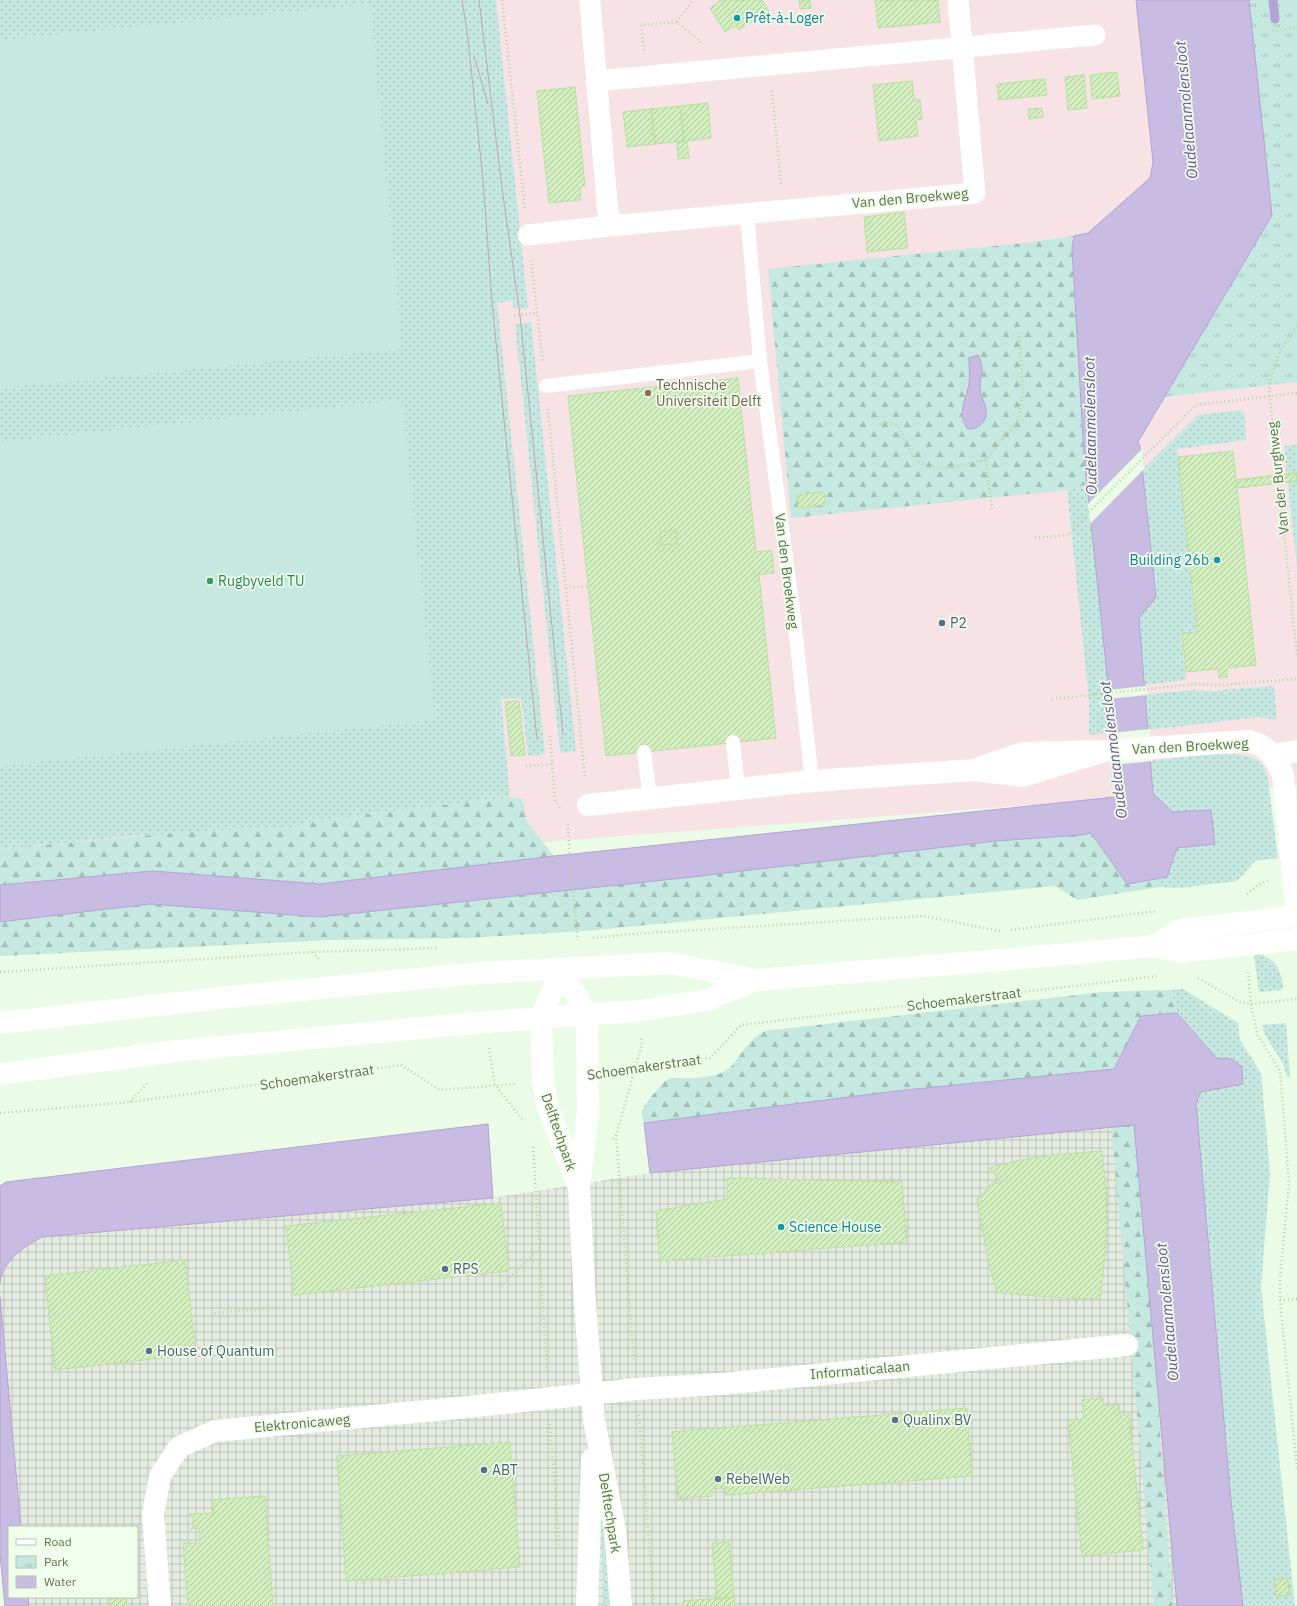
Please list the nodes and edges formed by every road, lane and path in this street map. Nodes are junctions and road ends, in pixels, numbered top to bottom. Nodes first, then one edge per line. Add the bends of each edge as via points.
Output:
1 (693, 0) edge
2 (958, 0) edge
3 (590, 2) dead end
4 (677, 22) junction
5 (1297, 27) edge
6 (1273, 30) dead end
7 (1095, 35) dead end
8 (962, 47) junction
9 (769, 65) junction
10 (730, 68) junction
11 (647, 76) junction
12 (596, 81) junction
13 (784, 210) junction
14 (747, 213) junction
15 (609, 226) junction
16 (528, 235) dead end
17 (537, 313) dead end
18 (514, 316) dead end
19 (1297, 326) edge
20 (1019, 331) dead end
21 (760, 361) junction
22 (546, 386) dead end
23 (1297, 393) edge
24 (1269, 397) junction
25 (880, 424) dead end
26 (986, 459) junction
27 (992, 509) dead end
28 (1035, 538) dead end
29 (588, 586) dead end
30 (566, 588) dead end
31 (1297, 657) edge
32 (1297, 679) edge
33 (1052, 699) dead end
34 (550, 736) dead end
35 (733, 742) dead end
36 (1297, 751) edge
37 (644, 752) dead end
38 (1272, 755) junction
39 (552, 764) junction
40 (526, 766) dead end
41 (812, 781) junction
42 (738, 789) junction
43 (650, 798) junction
44 (588, 805) dead end
45 (564, 812) dead end
46 (569, 850) dead end
47 (1161, 911) dead end
48 (1297, 915) edge
49 (631, 934) junction
50 (1297, 939) edge
51 (1246, 945) junction
52 (1155, 946) junction
53 (445, 948) dead end
54 (634, 965) junction
55 (561, 970) junction
56 (0, 972) edge
57 (1165, 975) dead end
58 (1195, 976) dead end
59 (757, 980) junction
60 (1297, 999) edge
61 (1251, 1004) junction
62 (638, 1011) junction
63 (588, 1014) junction
64 (540, 1018) junction
65 (0, 1022) edge
66 (486, 1022) junction
67 (636, 1067) junction
68 (0, 1074) edge
69 (587, 1075) junction
70 (543, 1082) junction
71 (495, 1085) junction
72 (0, 1113) edge
73 (523, 1121) dead end
74 (612, 1141) dead end
75 (579, 1188) junction
76 (539, 1248) dead end
77 (501, 1286) dead end
78 (1297, 1299) edge
79 (1280, 1300) junction
80 (284, 1307) dead end
81 (215, 1313) dead end
82 (1127, 1345) dead end
83 (592, 1394) junction
84 (594, 1420) junction
85 (1297, 1469) edge
86 (160, 1606) edge
87 (587, 1606) edge
88 (621, 1606) edge

1 - 4 path
2 - 8 street, Van den Broekweg
3 - 12 street
4 - 10 path
4 - 11 path via 641,25
5 - 6 path
7 - 8 street
8 - 9 street
8 - 13 street, Van den Broekweg via 975,192
9 - 10 street
9 - 13 path
10 - 11 street
11 - 12 street
12 - 15 street
13 - 14 street, Van den Broekweg
14 - 15 street, Van den Broekweg
14 - 21 lane, Van den Broekweg
15 - 16 street, Van den Broekweg
17 - 18 path
19 - 24 path, Van der Burghweg via 1274,363
20 - 26 path via 1023,393 1017,422
21 - 22 lane
21 - 41 lane, Van den Broekweg via 793,610
23 - 24 path
24 - 28 path via 1196,405 1068,535
24 - 31 path, Van der Burghweg
25 - 26 path via 884,422 896,425 914,456 924,464 953,468
26 - 27 path
29 - 30 path
32 - 33 path via 1220,685 1194,684
34 - 39 path
35 - 42 lane
36 - 38 street
37 - 43 lane
38 - 41 street, Van den Broekweg via 1252,742 1022,753 974,770
38 - 48 street via 1283,775
39 - 40 path
39 - 45 path via 555,801
41 - 42 street, Van den Broekweg
42 - 43 street, Van den Broekweg
43 - 44 street, Van den Broekweg
46 - 49 path via 578,940
47 - 49 path via 999,931 923,916
48 - 52 street via 1179,930
49 - 54 path
50 - 51 street
51 - 52 street via 1181,952
51 - 61 path
52 - 59 street
53 - 56 path via 304,952
54 - 55 street
54 - 59 street via 670,963
55 - 63 street
55 - 64 street, Delftechpark
55 - 65 street via 479,973
57 - 67 path, Schoemakerstraat via 741,1025 710,1058
58 - 61 path via 1240,1002
59 - 62 street via 706,1000
60 - 61 path
61 - 79 path via 1257,1034 1280,1071 1289,1182
62 - 63 street
62 - 67 path via 642,1045
63 - 64 street
63 - 69 street, Delftechpark
64 - 66 street
64 - 70 street, Delftechpark
66 - 68 street via 176,1051
66 - 71 path
67 - 69 path, Schoemakerstraat
67 - 74 path
69 - 75 street, Delftechpark via 588,1110
70 - 71 path, Schoemakerstraat
70 - 75 street, Delftechpark via 548,1108
71 - 72 path, Schoemakerstraat via 440,1090 400,1065 130,1102
71 - 73 path
75 - 83 street, Delftechpark
76 - 77 path
78 - 79 path
79 - 85 path
80 - 81 path
82 - 83 street, Informaticalaan
83 - 84 street, Delftechpark
83 - 86 street, Elektronicaweg via 215,1431 180,1447 160,1476 153,1514
84 - 87 street, Delftechpark
84 - 88 street, Delftechpark via 615,1531

